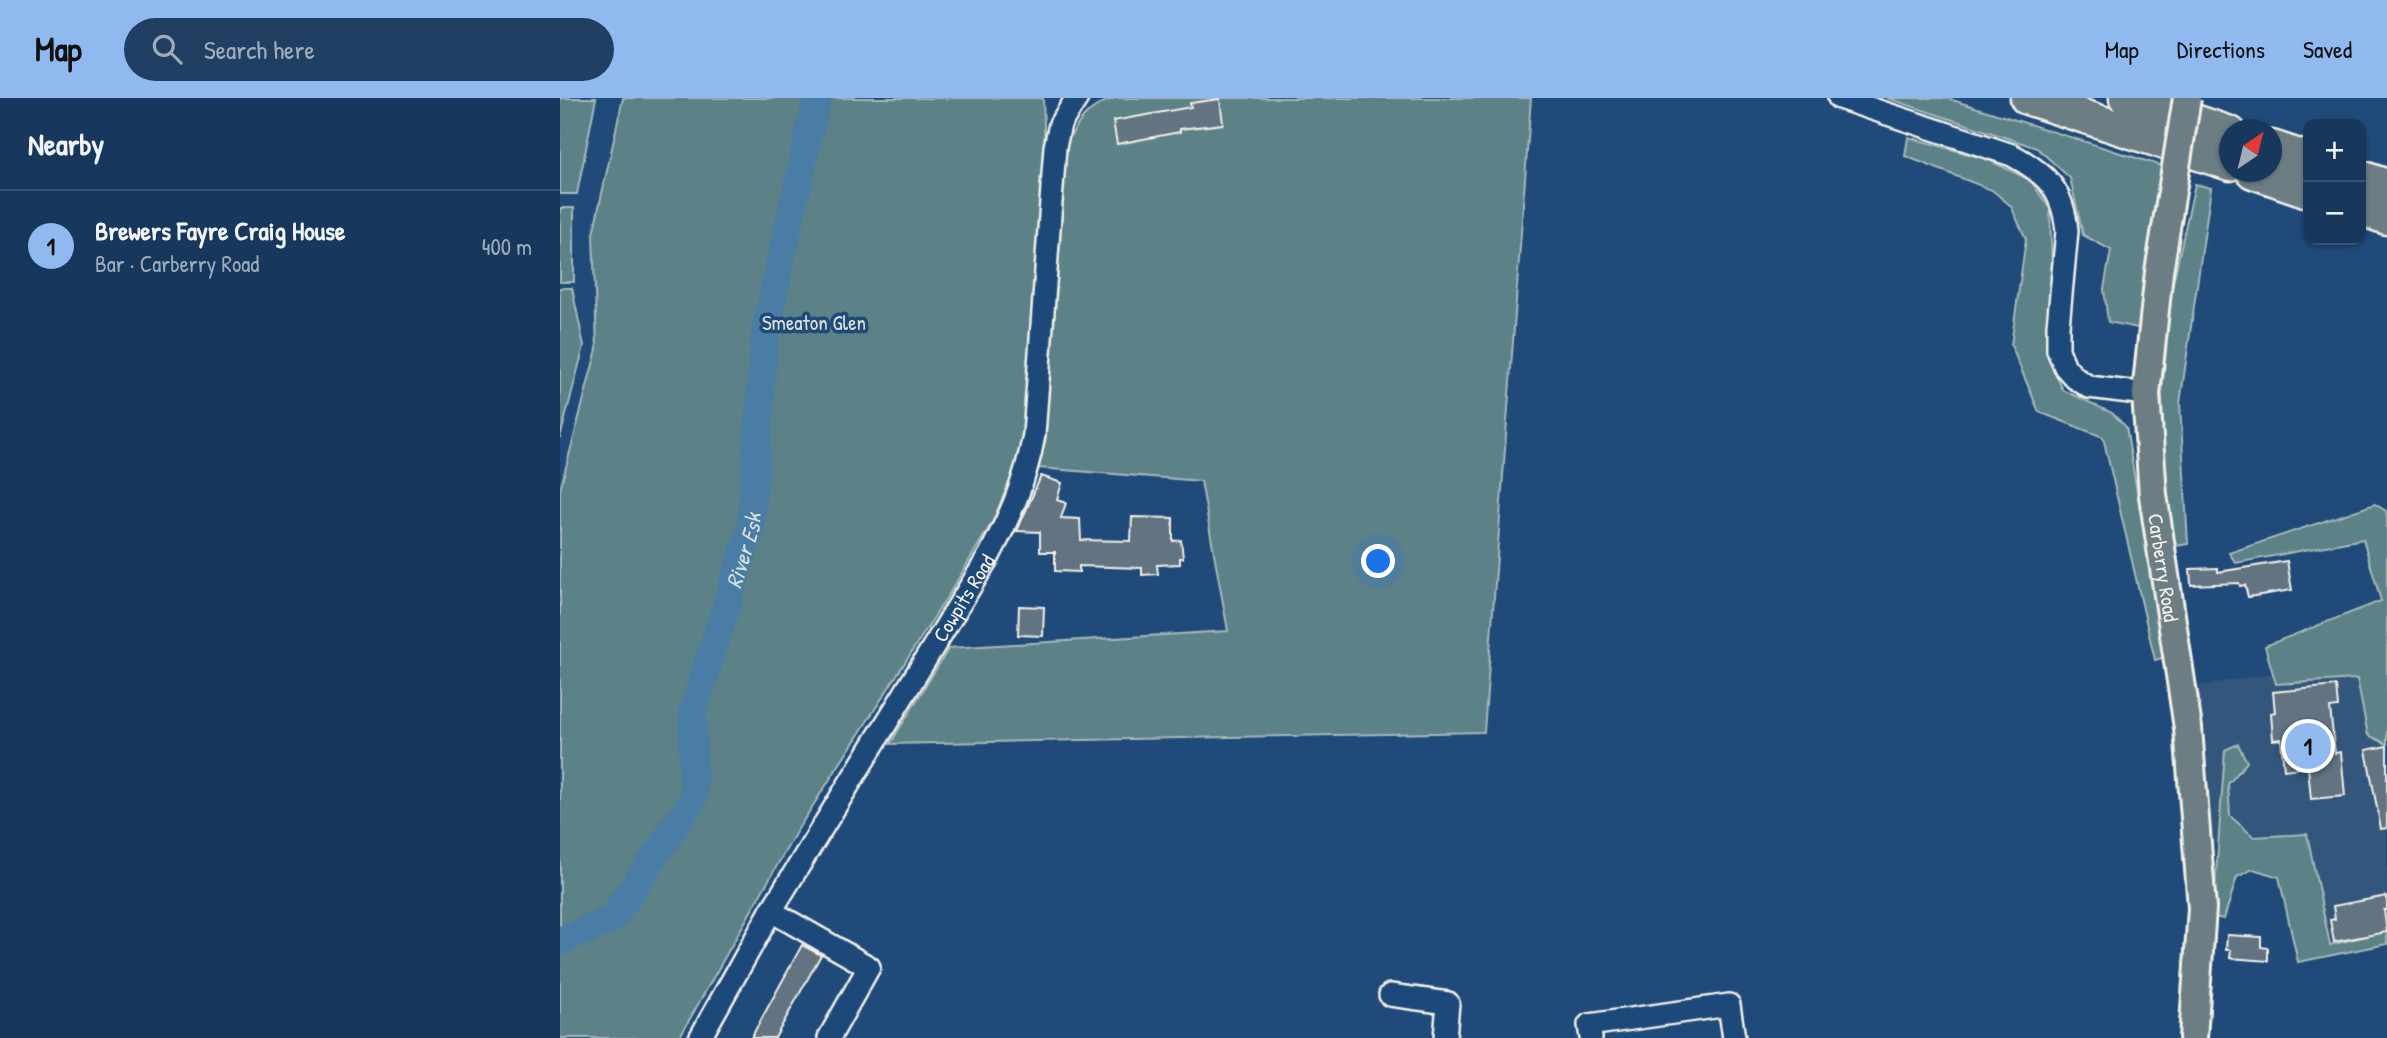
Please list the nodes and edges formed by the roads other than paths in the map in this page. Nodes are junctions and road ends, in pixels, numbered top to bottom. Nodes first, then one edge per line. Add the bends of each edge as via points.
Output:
1 (1839, 98) edge
2 (2026, 98) edge
3 (2126, 98) edge
4 (2187, 98) edge
5 (1074, 101) edge
6 (2219, 129) edge
7 (2282, 150) edge
8 (2303, 157) edge
9 (2219, 159) edge
10 (2366, 179) edge
11 (2282, 182) edge
12 (2387, 186) edge
13 (2303, 189) edge
14 (2366, 211) edge
15 (2387, 218) edge
16 (2146, 394) junction
17 (771, 911) junction
18 (1390, 995) dead end
19 (700, 1038) edge
20 (830, 1038) edge
21 (1446, 1038) edge
22 (1591, 1038) edge
23 (1734, 1038) edge
24 (2193, 1038) edge

1 - 16 street via 2012,155 2046,177 2060,195 2066,216 2058,326 2058,350 2065,367 2089,387
2 - 9 highway
3 - 6 highway
4 - 16 main road, Carberry Road, bridge via 2159,272
5 - 17 street, Cowpits Road via 1060,124 1055,146 1034,435 1015,505 989,556
7 - 8 highway
10 - 12 highway
11 - 13 highway
14 - 15 highway
16 - 24 main road, Carberry Road via 2153,495 2188,728 2201,894
17 - 19 street, Cowpits Road
17 - 20 street via 869,967
18 - 21 street via 1448,1003
22 - 23 street via 1589,1025 1729,1005

